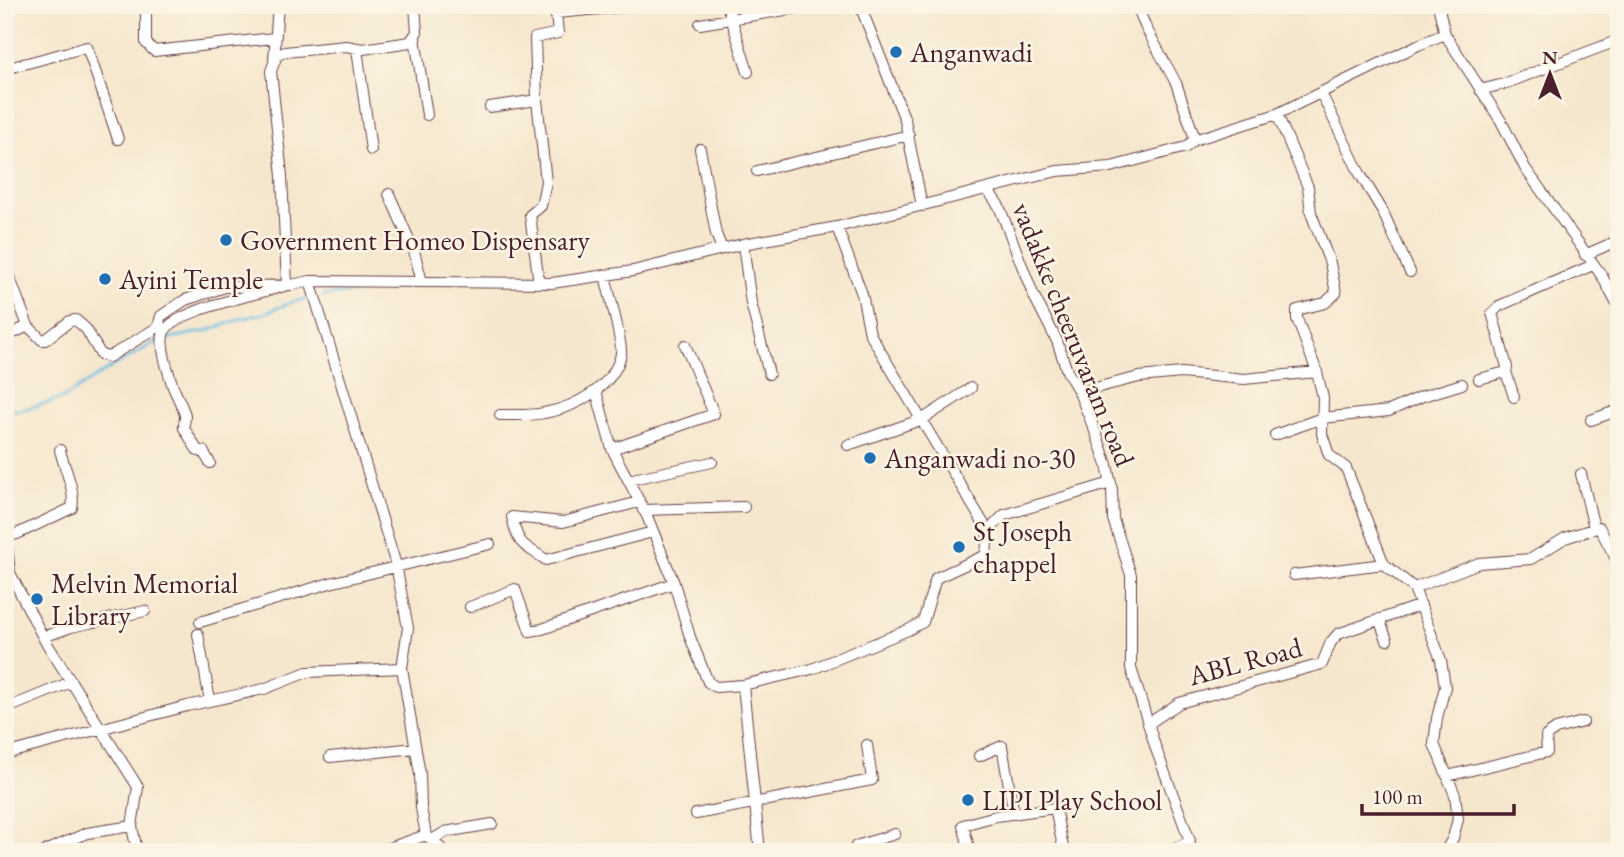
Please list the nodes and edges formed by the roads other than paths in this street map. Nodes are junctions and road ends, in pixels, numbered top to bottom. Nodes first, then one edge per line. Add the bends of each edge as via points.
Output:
1 (146, 5) edge
2 (278, 5) edge
3 (415, 5) edge
4 (727, 5) edge
5 (816, 5) edge
6 (860, 5) edge
7 (1137, 5) edge
8 (1438, 5) edge
9 (623, 7) dead end
10 (556, 9) edge
11 (761, 10) edge
12 (732, 19) junction
13 (700, 24) dead end
14 (1446, 34) junction
15 (274, 38) junction
16 (415, 38) junction
17 (1619, 40) edge
18 (357, 49) junction
19 (274, 61) junction
20 (5, 69) edge
21 (748, 72) dead end
22 (1480, 90) junction
23 (1321, 93) junction
24 (537, 100) junction
25 (490, 107) dead end
26 (1277, 114) junction
27 (427, 115) dead end
28 (909, 135) junction
29 (118, 139) dead end
30 (1194, 140) junction
31 (700, 149) dead end
32 (371, 150) dead end
33 (757, 171) dead end
34 (987, 189) junction
35 (389, 194) dead end
36 (922, 206) junction
37 (838, 227) junction
38 (1619, 240) edge
39 (743, 244) junction
40 (722, 249) junction
41 (1585, 255) junction
42 (5, 265) edge
43 (1593, 265) junction
44 (1410, 272) dead end
45 (605, 275) junction
46 (310, 281) junction
47 (422, 282) junction
48 (539, 283) junction
49 (286, 285) junction
50 (1619, 308) edge
51 (28, 326) junction
52 (5, 337) edge
53 (685, 345) dead end
54 (1317, 372) junction
55 (1506, 372) junction
56 (769, 374) dead end
57 (1479, 379) dead end
58 (1462, 384) dead end
59 (971, 388) dead end
60 (596, 391) junction
61 (1079, 392) junction
62 (1514, 397) dead end
63 (1619, 410) edge
64 (500, 415) dead end
65 (1322, 418) junction
66 (923, 419) junction
67 (1591, 420) dead end
68 (1275, 435) dead end
69 (848, 445) dead end
70 (611, 449) junction
71 (60, 450) dead end
72 (210, 463) dead end
73 (712, 463) dead end
74 (1581, 474) dead end
75 (628, 481) junction
76 (1111, 483) junction
77 (641, 506) junction
78 (744, 507) dead end
79 (1594, 528) junction
80 (988, 531) junction
81 (6, 532) edge
82 (653, 532) junction
83 (490, 544) dead end
84 (1384, 564) junction
85 (1619, 564) edge
86 (396, 565) junction
87 (1294, 575) dead end
88 (674, 583) junction
89 (1414, 588) junction
90 (1421, 605) junction
91 (470, 607) dead end
92 (145, 611) dead end
93 (1379, 619) junction
94 (200, 622) dead end
95 (198, 634) dead end
96 (43, 637) junction
97 (1387, 640) dead end
98 (402, 668) junction
99 (71, 682) junction
100 (743, 684) junction
101 (211, 701) junction
102 (5, 709) edge
103 (1583, 722) dead end
104 (1149, 724) junction
105 (102, 729) junction
106 (867, 745) dead end
107 (415, 748) junction
108 (5, 754) edge
109 (979, 756) dead end
110 (330, 757) dead end
111 (1447, 776) junction
112 (756, 801) junction
113 (696, 814) dead end
114 (1014, 814) junction
115 (492, 824) dead end
116 (132, 826) junction
117 (895, 834) dead end
118 (429, 837) junction
119 (1190, 841) junction
120 (47, 849) dead end
121 (138, 852) edge
122 (378, 852) edge
123 (445, 852) edge
124 (760, 852) edge
125 (854, 852) edge
126 (970, 852) edge
127 (1064, 852) edge
128 (1169, 852) edge
129 (1194, 852) edge
130 (1445, 852) edge

1 - 15 street via 146,43 154,51
2 - 15 street
3 - 16 street
4 - 12 street
5 - 11 street
6 - 28 street
7 - 30 street via 1176,83
8 - 14 street
9 - 10 street
10 - 24 street via 558,33 535,38
11 - 12 street
12 - 13 street
12 - 21 street
14 - 22 street
14 - 23 street
15 - 19 street
16 - 18 street
16 - 27 street
17 - 22 street
18 - 19 street via 346,46 278,53
18 - 32 street
19 - 49 street via 271,71 282,176
20 - 29 street via 87,47
22 - 41 street via 1502,121 1525,169
23 - 26 street
23 - 44 street
24 - 25 street
24 - 48 street via 546,182 541,206 530,215
26 - 30 street
26 - 54 street via 1308,187 1311,213 1336,293 1325,303 1297,310
28 - 33 street
28 - 36 street
30 - 34 street via 1186,147 1135,162 1057,171
31 - 40 street
34 - 36 street
34 - 61 street, vadakke cheeruvaram road via 999,206 1032,294
35 - 47 street
36 - 37 street
37 - 39 street
37 - 66 street via 862,294 870,334
38 - 41 street
39 - 40 street
39 - 56 street via 751,303
40 - 45 street
41 - 43 street
42 - 51 street
43 - 50 street
43 - 55 street via 1492,313
45 - 48 street
45 - 60 street via 621,352 614,373
46 - 47 street
46 - 49 street
46 - 86 street
47 - 48 street
49 - 51 street via 225,287 185,300 161,317 158,327 109,357 102,355 76,320 42,340
49 - 72 street via 195,312 165,330 163,360 186,415 184,428
51 - 52 street
53 - 70 street via 714,414
54 - 61 street via 1244,379 1171,374
54 - 65 street
55 - 57 street
55 - 62 street
58 - 65 street via 1389,411
59 - 66 street
60 - 64 street via 543,413
60 - 70 street
61 - 76 street, vadakke cheeruvaram road
63 - 67 street
65 - 68 street
65 - 84 street via 1329,455 1346,468
66 - 69 street
66 - 80 street
70 - 75 street
71 - 81 street via 72,488 72,508 17,534
73 - 75 street
74 - 79 street
75 - 77 street
76 - 80 street via 1004,515
76 - 104 street, vadakke cheeruvaram road via 1113,519 1132,575 1131,668
77 - 78 street
77 - 82 street
77 - 82 street via 563,522 512,517 522,546 546,560
79 - 85 street via 1599,527
79 - 89 street via 1565,538 1531,559 1479,563
80 - 100 street via 986,555 936,578 923,622 813,669
81 - 96 street via 10,573
82 - 88 street
83 - 86 street
84 - 87 street
84 - 89 street
86 - 94 street
86 - 98 street via 408,628
88 - 91 street via 530,631 515,589
88 - 100 street via 708,682 716,687
89 - 90 street
90 - 93 street, ABL Road
90 - 111 street via 1440,656 1445,687 1434,744
92 - 96 street
93 - 97 street
93 - 104 street, ABL Road via 1338,634 1322,664 1179,703
95 - 101 street
96 - 99 street
98 - 101 street via 307,672 264,689
98 - 107 street
99 - 102 street
99 - 105 street
100 - 112 street
101 - 105 street
103 - 111 street via 1546,736 1547,752
104 - 119 street, vadakke cheeruvaram road
105 - 108 street
105 - 116 street via 138,787
106 - 112 street via 872,780
107 - 110 street
107 - 118 street
109 - 114 street via 1002,746
111 - 130 street via 1458,819
112 - 113 street
112 - 124 street
114 - 126 street via 963,825
114 - 127 street via 1055,808
115 - 118 street
116 - 120 street via 87,833
116 - 121 street
117 - 125 street via 856,846
118 - 122 street
118 - 123 street
119 - 128 street
119 - 129 street, vadakke cheeruvaram road

